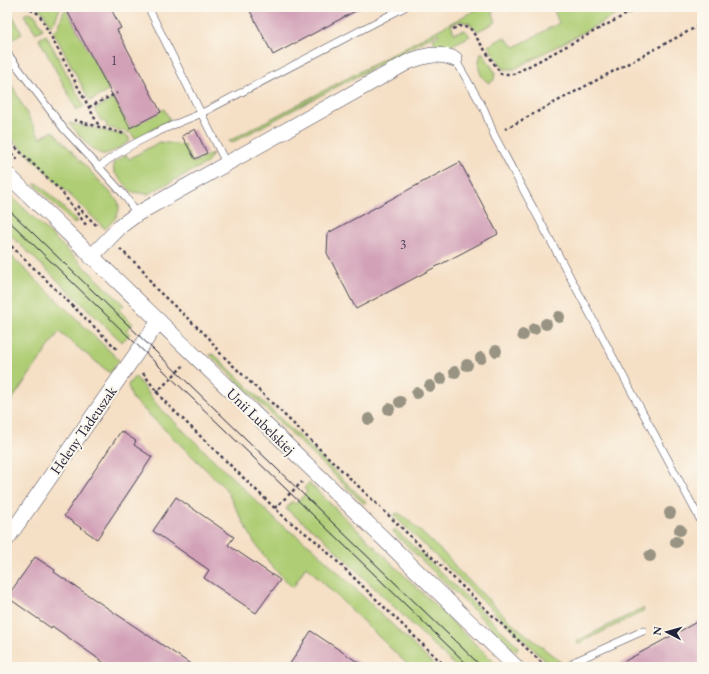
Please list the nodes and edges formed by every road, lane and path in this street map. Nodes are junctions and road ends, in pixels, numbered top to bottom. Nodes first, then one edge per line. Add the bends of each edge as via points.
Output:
1 (25, 7) edge
2 (148, 7) edge
3 (405, 7) edge
4 (640, 7) edge
5 (702, 24) edge
6 (453, 29) dead end
7 (7, 53) edge
8 (455, 58) joint
9 (117, 93) dead end
10 (89, 107) junction
11 (200, 114) junction
12 (74, 120) dead end
13 (100, 128) junction
14 (129, 134) dead end
15 (494, 134) junction
16 (7, 139) edge
17 (226, 163) junction
18 (99, 167) junction
19 (7, 174) edge
20 (77, 206) dead end
21 (137, 214) junction
22 (88, 228) dead end
23 (102, 230) dead end
24 (7, 242) edge
25 (116, 244) dead end
26 (91, 257) junction
27 (159, 321) junction
28 (131, 362) junction
29 (183, 365) dead end
30 (188, 371) dead end
31 (297, 476) dead end
32 (276, 508) junction
33 (702, 523) edge
34 (7, 539) edge
35 (643, 631) dead end
36 (576, 661) junction
37 (446, 667) edge
38 (516, 667) edge
39 (546, 667) edge
40 (567, 667) edge
41 (582, 667) edge

1 - 10 path via 39,14
2 - 11 lane
3 - 11 lane
4 - 6 path via 508,75 501,74 470,28 459,26
5 - 15 path
7 - 18 lane via 64,129
8 - 15 lane via 484,109
8 - 17 street via 441,53 408,62
9 - 10 path
10 - 13 path
11 - 17 lane
11 - 18 lane via 172,125
12 - 13 path
13 - 14 path
15 - 33 lane
16 - 22 path via 61,191
17 - 21 street
18 - 21 lane
19 - 26 street, Unii Lubelskiej
20 - 23 path
21 - 26 street via 122,225
24 - 28 path
25 - 39 path via 143,270 155,288 209,338 224,358
26 - 27 street, Unii Lubelskiej
27 - 28 street, Heleny Tadeuszak
27 - 38 street, Unii Lubelskiej
28 - 32 path via 163,400
28 - 34 street, Heleny Tadeuszak
29 - 30 path
31 - 32 path via 303,482
32 - 37 path via 294,526 317,542
35 - 36 lane
36 - 40 lane
36 - 41 lane

